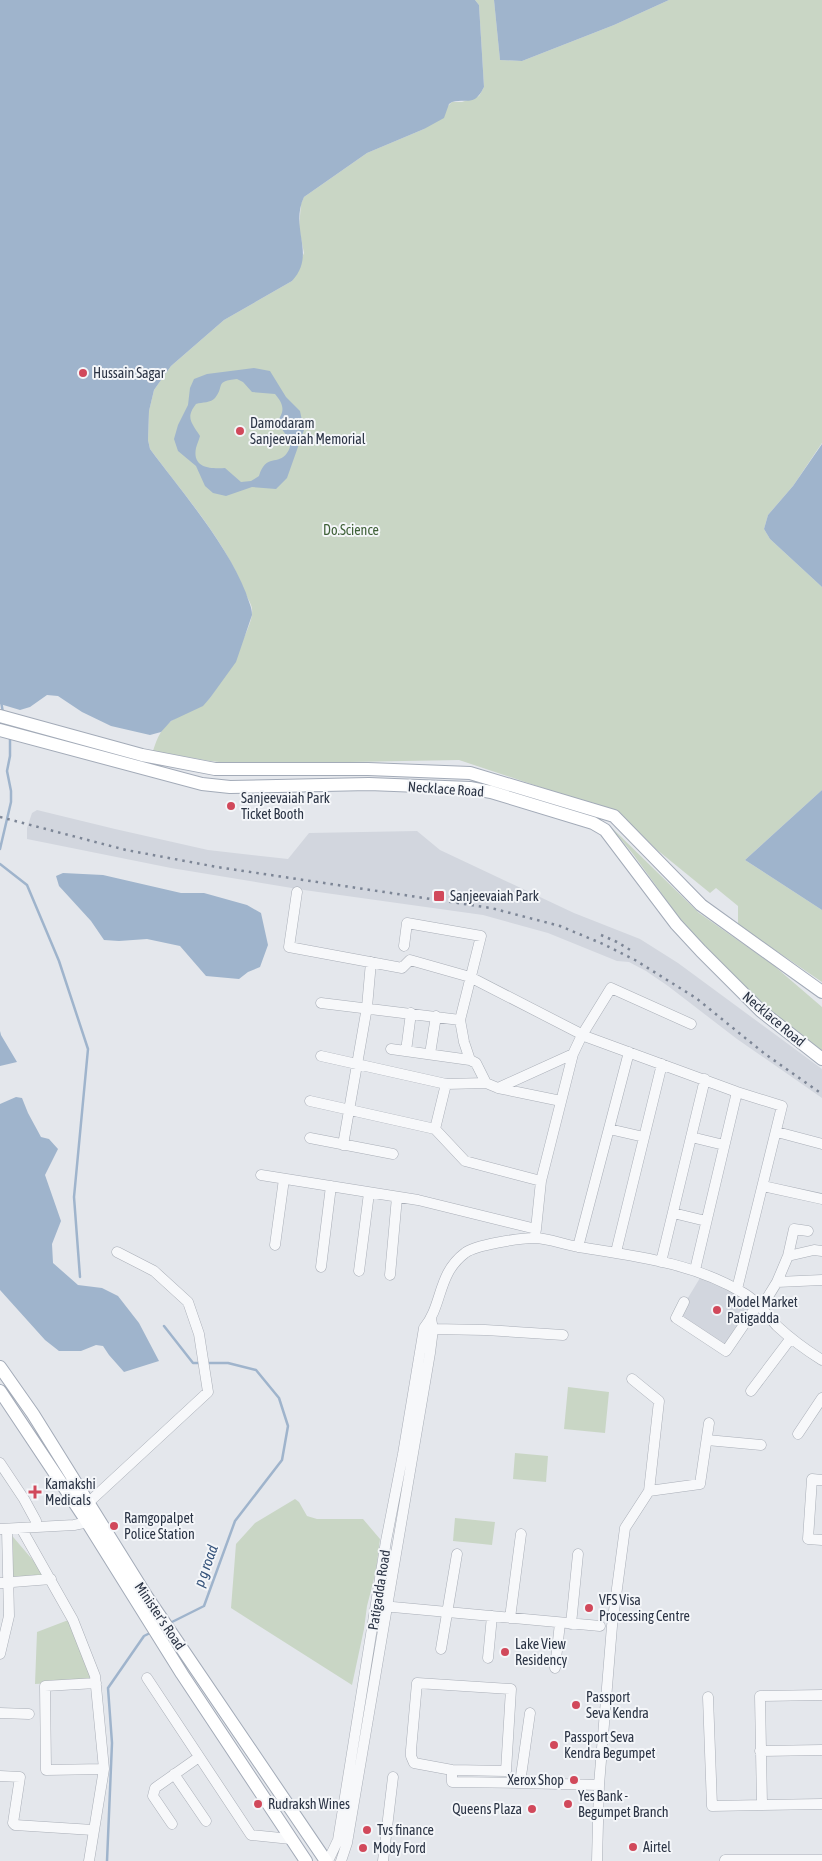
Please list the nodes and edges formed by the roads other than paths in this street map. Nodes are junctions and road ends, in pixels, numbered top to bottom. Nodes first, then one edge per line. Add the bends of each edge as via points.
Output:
1 (0, 716) edge
2 (0, 730) edge
3 (215, 769) junction
4 (470, 773) junction
5 (212, 785) junction
6 (470, 788) junction
7 (614, 816) junction
8 (605, 830) junction
9 (297, 892) dead end
10 (404, 946) dead end
11 (371, 962) junction
12 (470, 977) junction
13 (822, 992) edge
14 (321, 1003) dead end
15 (367, 1007) junction
16 (411, 1013) junction
17 (436, 1016) junction
18 (460, 1020) junction
19 (691, 1024) dead end
20 (582, 1035) junction
21 (391, 1049) dead end
22 (406, 1051) junction
23 (629, 1052) junction
24 (430, 1054) junction
25 (573, 1054) junction
26 (321, 1056) dead end
27 (822, 1059) edge
28 (470, 1060) junction
29 (357, 1064) junction
30 (662, 1064) junction
31 (705, 1079) junction
32 (486, 1083) junction
33 (446, 1084) junction
34 (498, 1088) junction
35 (737, 1092) junction
36 (310, 1101) dead end
37 (561, 1101) junction
38 (348, 1110) junction
39 (436, 1129) junction
40 (609, 1129) junction
41 (777, 1132) junction
42 (691, 1136) junction
43 (644, 1137) junction
44 (310, 1138) dead end
45 (343, 1144) junction
46 (822, 1144) edge
47 (724, 1145) junction
48 (393, 1154) dead end
49 (261, 1175) dead end
50 (284, 1178) junction
51 (541, 1181) junction
52 (331, 1186) junction
53 (762, 1186) junction
54 (369, 1193) junction
55 (398, 1198) junction
56 (822, 1199) edge
57 (673, 1213) junction
58 (706, 1220) junction
59 (808, 1231) dead end
60 (535, 1233) junction
61 (275, 1245) dead end
62 (578, 1247) junction
63 (822, 1251) edge
64 (117, 1252) dead end
65 (616, 1252) junction
66 (788, 1256) junction
67 (661, 1262) junction
68 (321, 1267) dead end
69 (695, 1270) junction
70 (359, 1271) dead end
71 (390, 1275) dead end
72 (822, 1280) edge
73 (778, 1282) junction
74 (737, 1290) junction
75 (684, 1302) dead end
76 (759, 1306) junction
77 (432, 1324) junction
78 (563, 1335) dead end
79 (791, 1338) junction
80 (822, 1360) edge
81 (0, 1367) edge
82 (632, 1379) dead end
83 (0, 1391) edge
84 (751, 1391) dead end
85 (822, 1398) edge
86 (709, 1423) dead end
87 (407, 1428) junction
88 (418, 1430) junction
89 (798, 1434) dead end
90 (707, 1440) junction
91 (761, 1446) dead end
92 (0, 1463) edge
93 (822, 1480) edge
94 (649, 1491) junction
95 (91, 1515) junction
96 (36, 1521) junction
97 (2, 1527) edge
98 (20, 1528) junction
99 (521, 1534) dead end
100 (822, 1540) edge
101 (457, 1554) dead end
102 (578, 1554) dead end
103 (51, 1579) junction
104 (4, 1583) edge
105 (142, 1600) junction
106 (377, 1605) junction
107 (388, 1606) junction
108 (447, 1612) junction
109 (492, 1616) junction
110 (510, 1618) junction
111 (566, 1623) junction
112 (600, 1626) dead end
113 (441, 1649) dead end
114 (0, 1654) edge
115 (488, 1658) dead end
116 (555, 1668) dead end
117 (147, 1678) dead end
118 (96, 1683) junction
119 (822, 1696) edge
120 (708, 1698) dead end
121 (0, 1713) edge
122 (530, 1713) dead end
123 (29, 1714) dead end
124 (822, 1750) edge
125 (760, 1751) junction
126 (199, 1757) junction
127 (104, 1769) junction
128 (458, 1770) junction
129 (174, 1774) junction
130 (0, 1776) edge
131 (393, 1777) dead end
132 (520, 1783) junction
133 (599, 1785) junction
134 (822, 1804) edge
135 (762, 1805) junction
136 (206, 1822) dead end
137 (172, 1824) dead end
138 (93, 1830) junction
139 (291, 1839) junction
140 (343, 1841) junction
141 (725, 1860) edge
142 (822, 1860) edge
143 (89, 1861) edge
144 (306, 1861) edge
145 (327, 1861) edge
146 (341, 1861) edge
147 (383, 1861) edge
148 (597, 1861) edge

1 - 3 main road, Necklace Road via 142,755
2 - 5 main road, Necklace Road
3 - 4 main road, Necklace Road
3 - 5 main road
4 - 6 main road
4 - 7 main road, Necklace Road
5 - 6 main road, Necklace Road via 370,784
6 - 8 main road, Necklace Road via 593,823
7 - 8 main road
7 - 13 main road, Necklace Road via 701,905
8 - 27 main road, Necklace Road via 676,924 701,951 761,1011
9 - 11 street via 289,947
10 - 12 street via 407,923 480,936
11 - 12 street via 402,968 410,960
11 - 15 street
12 - 18 street
12 - 20 street
14 - 15 street
15 - 16 street
15 - 29 street
16 - 17 street
16 - 22 street
17 - 18 street
17 - 24 street
18 - 28 street
19 - 20 street via 611,988
20 - 23 street
20 - 25 street
21 - 22 street
22 - 24 street
23 - 30 street
23 - 40 street
24 - 28 street
25 - 34 street
25 - 37 street
26 - 29 street
28 - 32 street via 476,1063
29 - 33 street
29 - 38 street
30 - 31 street
30 - 43 street
31 - 35 street
31 - 42 street
32 - 33 street
32 - 34 street
33 - 39 street
34 - 37 street
35 - 41 street via 782,1106
35 - 47 street
36 - 38 street
37 - 51 street
38 - 39 street
38 - 45 street
39 - 51 street via 465,1161
40 - 43 street
40 - 62 street
41 - 46 street
41 - 53 street
42 - 47 street
42 - 57 street
43 - 65 street
44 - 45 street
45 - 48 street
47 - 58 street
49 - 50 street
50 - 52 street
50 - 61 street
51 - 60 street
52 - 54 street
52 - 68 street
53 - 56 street
53 - 74 street
54 - 55 street
54 - 70 street
55 - 60 street via 418,1200
55 - 71 street
57 - 58 street
57 - 67 street
58 - 69 street
59 - 66 street via 794,1229
60 - 62 street
60 - 77 street, Patigadda Road via 466,1252 443,1280
62 - 65 street
63 - 66 street
64 - 95 street via 154,1271 188,1302 200,1334 208,1392
65 - 67 street
66 - 73 street
67 - 69 street
69 - 74 street
72 - 73 street
73 - 76 street
74 - 76 street
75 - 76 street via 676,1318 726,1351
76 - 79 street
77 - 78 street
77 - 87 street, Patigadda Road via 424,1328
77 - 88 street, Patigadda Road
79 - 80 street
79 - 84 street
81 - 95 main road, Minister's Road via 33,1414
82 - 94 street via 659,1401
83 - 95 main road, Minister's Road
85 - 89 street
86 - 90 street
87 - 88 street
87 - 106 street, Patigadda Road
88 - 107 street, Patigadda Road
90 - 91 street
90 - 94 street via 700,1484
92 - 96 street
93 - 100 street via 812,1479 808,1540
94 - 133 street via 625,1528 612,1626
95 - 96 street
95 - 98 street
95 - 105 main road, Minister's Road
96 - 97 street
97 - 98 street
97 - 104 street
98 - 103 street
99 - 110 street
101 - 108 street
102 - 111 street
103 - 104 street
103 - 118 street via 73,1620
104 - 114 street via 8,1616
105 - 139 main road, Minister's Road via 182,1674
105 - 145 main road, Minister's Road via 195,1667
106 - 107 street
106 - 140 street, Patigadda Road
107 - 108 street
107 - 140 street, Patigadda Road
108 - 109 street
108 - 113 street
109 - 110 street
109 - 115 street
110 - 111 street
111 - 112 street
111 - 116 street
117 - 126 street
118 - 127 street
118 - 127 street via 46,1686 46,1770
119 - 125 street via 760,1696
120 - 135 street via 712,1806
121 - 123 street
122 - 132 street
124 - 125 street
125 - 135 street
126 - 129 street
126 - 139 street via 251,1835
127 - 138 street
128 - 128 street via 506,1771 510,1688 417,1683 411,1756 414,1763
128 - 132 street via 462,1782
129 - 136 street
129 - 137 street via 153,1791
130 - 138 street via 20,1777 15,1825
131 - 147 street
132 - 133 street
133 - 148 street
134 - 135 street
138 - 143 street
139 - 144 main road, Minister's Road
140 - 145 street, Patigadda Road
140 - 146 street, Patigadda Road
141 - 142 street

